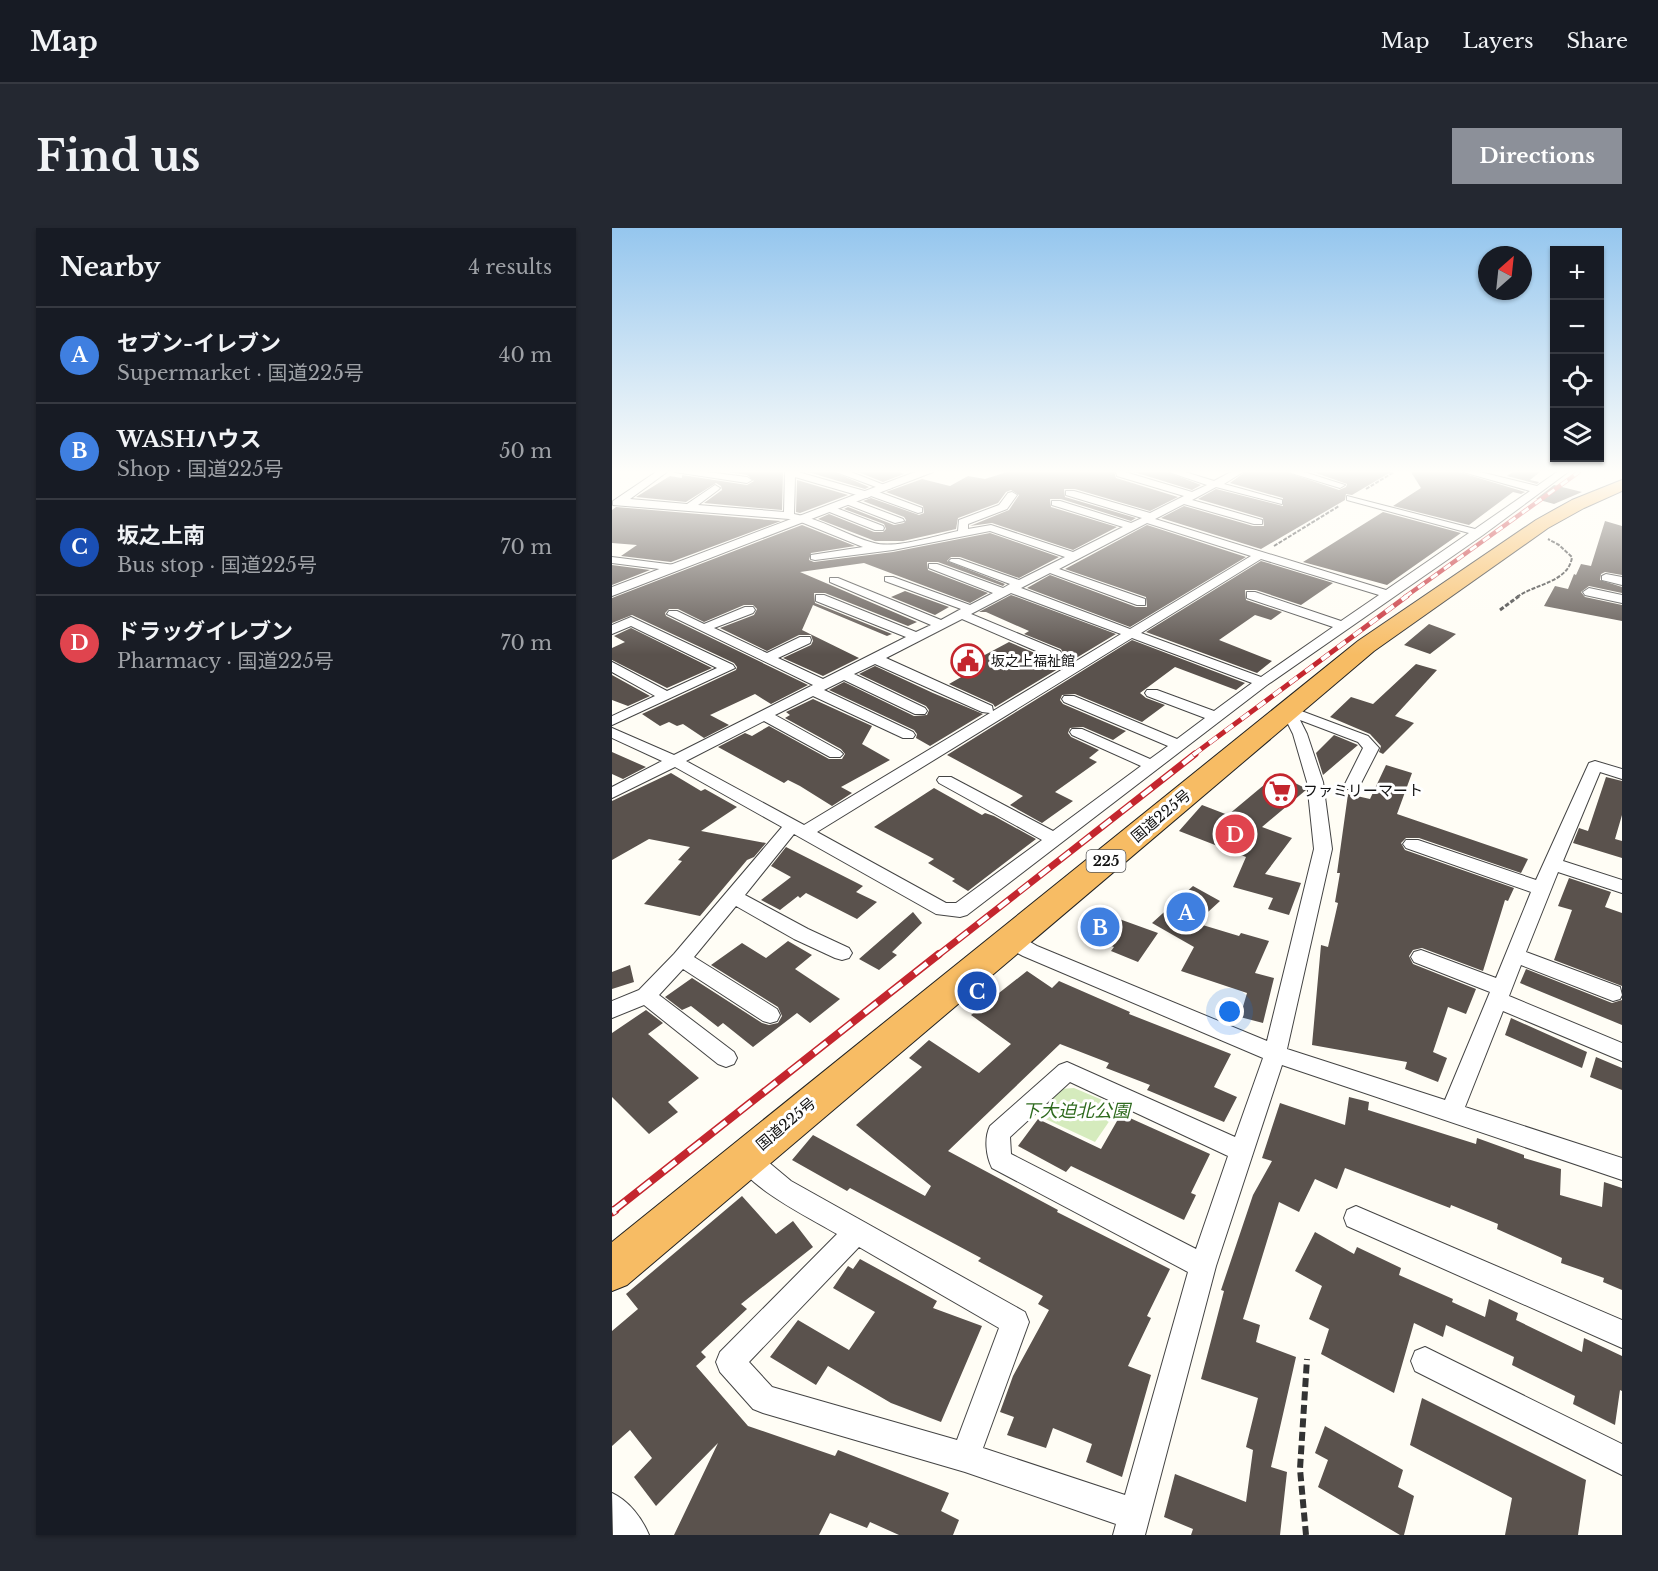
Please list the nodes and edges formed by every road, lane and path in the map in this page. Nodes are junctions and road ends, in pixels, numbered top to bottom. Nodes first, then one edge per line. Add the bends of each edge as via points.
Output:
1 (767, 533) edge
2 (839, 533) edge
3 (963, 533) edge
4 (1006, 533) edge
5 (1121, 533) edge
6 (1192, 533) edge
7 (1295, 533) edge
8 (1479, 533) edge
9 (1528, 533) edge
10 (1535, 533) edge
11 (880, 547) junction
12 (1260, 555) junction
13 (1073, 556) junction
14 (815, 557) dead end
15 (612, 560) edge
16 (954, 561) dead end
17 (933, 566) dead end
18 (675, 568) junction
19 (1049, 569) junction
20 (1606, 578) dead end
21 (889, 579) dead end
22 (834, 580) dead end
23 (1622, 581) edge
24 (1012, 589) junction
25 (612, 592) edge
26 (1589, 592) dead end
27 (1387, 594) junction
28 (1251, 595) dead end
29 (1622, 599) edge
30 (821, 601) dead end
31 (1141, 602) dead end
32 (749, 610) dead end
33 (1500, 610) dead end
34 (966, 612) junction
35 (673, 614) dead end
36 (941, 624) junction
37 (1342, 626) junction
38 (704, 628) junction
39 (612, 630) edge
40 (1131, 635) junction
41 (916, 637) junction
42 (805, 640) dead end
43 (1055, 654) dead end
44 (767, 658) junction
45 (874, 658) junction
46 (612, 666) edge
47 (843, 674) junction
48 (1262, 682) junction
49 (817, 687) junction
50 (1152, 693) dead end
51 (666, 696) junction
52 (1069, 699) dead end
53 (987, 709) dead end
54 (1288, 710) junction
55 (920, 711) dead end
56 (763, 715) junction
57 (1215, 717) junction
58 (612, 722) edge
59 (612, 732) edge
60 (1077, 732) dead end
61 (908, 735) dead end
62 (1179, 745) junction
63 (835, 754) dead end
64 (675, 761) junction
65 (1152, 765) junction
66 (1622, 774) edge
67 (945, 780) dead end
68 (1352, 786) dead end
69 (612, 793) edge
70 (798, 829) junction
71 (1054, 839) junction
72 (1412, 844) dead end
73 (1553, 864) junction
74 (1622, 888) edge
75 (1542, 890) junction
76 (733, 896) junction
77 (1009, 940) junction
78 (842, 953) dead end
79 (1515, 955) junction
80 (1421, 957) dead end
81 (681, 959) junction
82 (1613, 993) dead end
83 (1499, 994) junction
84 (646, 996) junction
85 (612, 1010) edge
86 (770, 1015) dead end
87 (1622, 1052) edge
88 (1275, 1054) junction
89 (726, 1058) dead end
90 (1452, 1111) junction
91 (1241, 1151) junction
92 (746, 1158) junction
93 (1622, 1169) edge
94 (1356, 1218) dead end
95 (857, 1231) junction
96 (1203, 1266) junction
97 (612, 1270) edge
98 (1622, 1334) edge
99 (1307, 1359) dead end
100 (1425, 1360) dead end
101 (965, 1457) junction
102 (1622, 1460) edge
103 (612, 1509) edge
104 (1132, 1525) edge
105 (633, 1535) edge
106 (1306, 1535) edge

1 - 18 street
2 - 11 street
3 - 11 street
4 - 13 street
5 - 13 street
6 - 12 street
7 - 12 path
8 - 27 street
9 - 54 highway, 国道225号 / 225 via 1366,646
10 - 33 path via 1559,545 1572,557 1571,565 1565,574 1522,594
11 - 14 street
12 - 27 street
12 - 40 street
13 - 19 street
15 - 18 street
16 - 24 street
17 - 24 street
18 - 25 street
19 - 24 street
19 - 31 street
20 - 23 street
21 - 34 street
22 - 36 street
24 - 34 street
24 - 40 street
26 - 29 street
27 - 37 street
28 - 37 street
30 - 41 street
32 - 38 street
34 - 36 street
34 - 43 street
35 - 38 street
36 - 41 street
37 - 48 street
38 - 44 street
39 - 51 street via 631,621 728,668
40 - 48 street
40 - 70 street
41 - 45 street
42 - 44 street
44 - 49 street
45 - 47 street
45 - 53 street
46 - 51 street
47 - 49 street
47 - 55 street
48 - 57 street
49 - 56 street
49 - 61 street
50 - 57 street
51 - 58 street
52 - 62 street
54 - 68 street via 1363,739 1371,748
54 - 77 highway, 国道225号 / 225
54 - 88 street via 1315,782 1323,849
56 - 63 street
56 - 64 street
57 - 62 street
59 - 64 street
60 - 65 street
62 - 65 street
64 - 69 street
64 - 70 street
65 - 71 street
66 - 73 street via 1595,766
67 - 71 street
70 - 71 street via 943,909 960,910
70 - 76 street
72 - 75 street
73 - 74 street
73 - 75 street
75 - 79 street
76 - 78 street
76 - 81 street
77 - 88 street
77 - 92 highway, 国道225号 / 225
79 - 82 street
79 - 83 street
80 - 83 street
81 - 84 street
81 - 86 street
83 - 87 street
83 - 90 street
84 - 85 street
84 - 89 street
88 - 90 street
88 - 91 street
90 - 93 street
91 - 96 street
91 - 96 street via 1067,1071 998,1133 1000,1160
92 - 95 street via 782,1189
92 - 97 highway, 国道225号 / 225
94 - 98 street
95 - 101 street via 1015,1322
95 - 101 street via 730,1362 763,1399
96 - 104 street
99 - 106 path via 1299,1441
100 - 102 street
101 - 104 street
103 - 105 street

